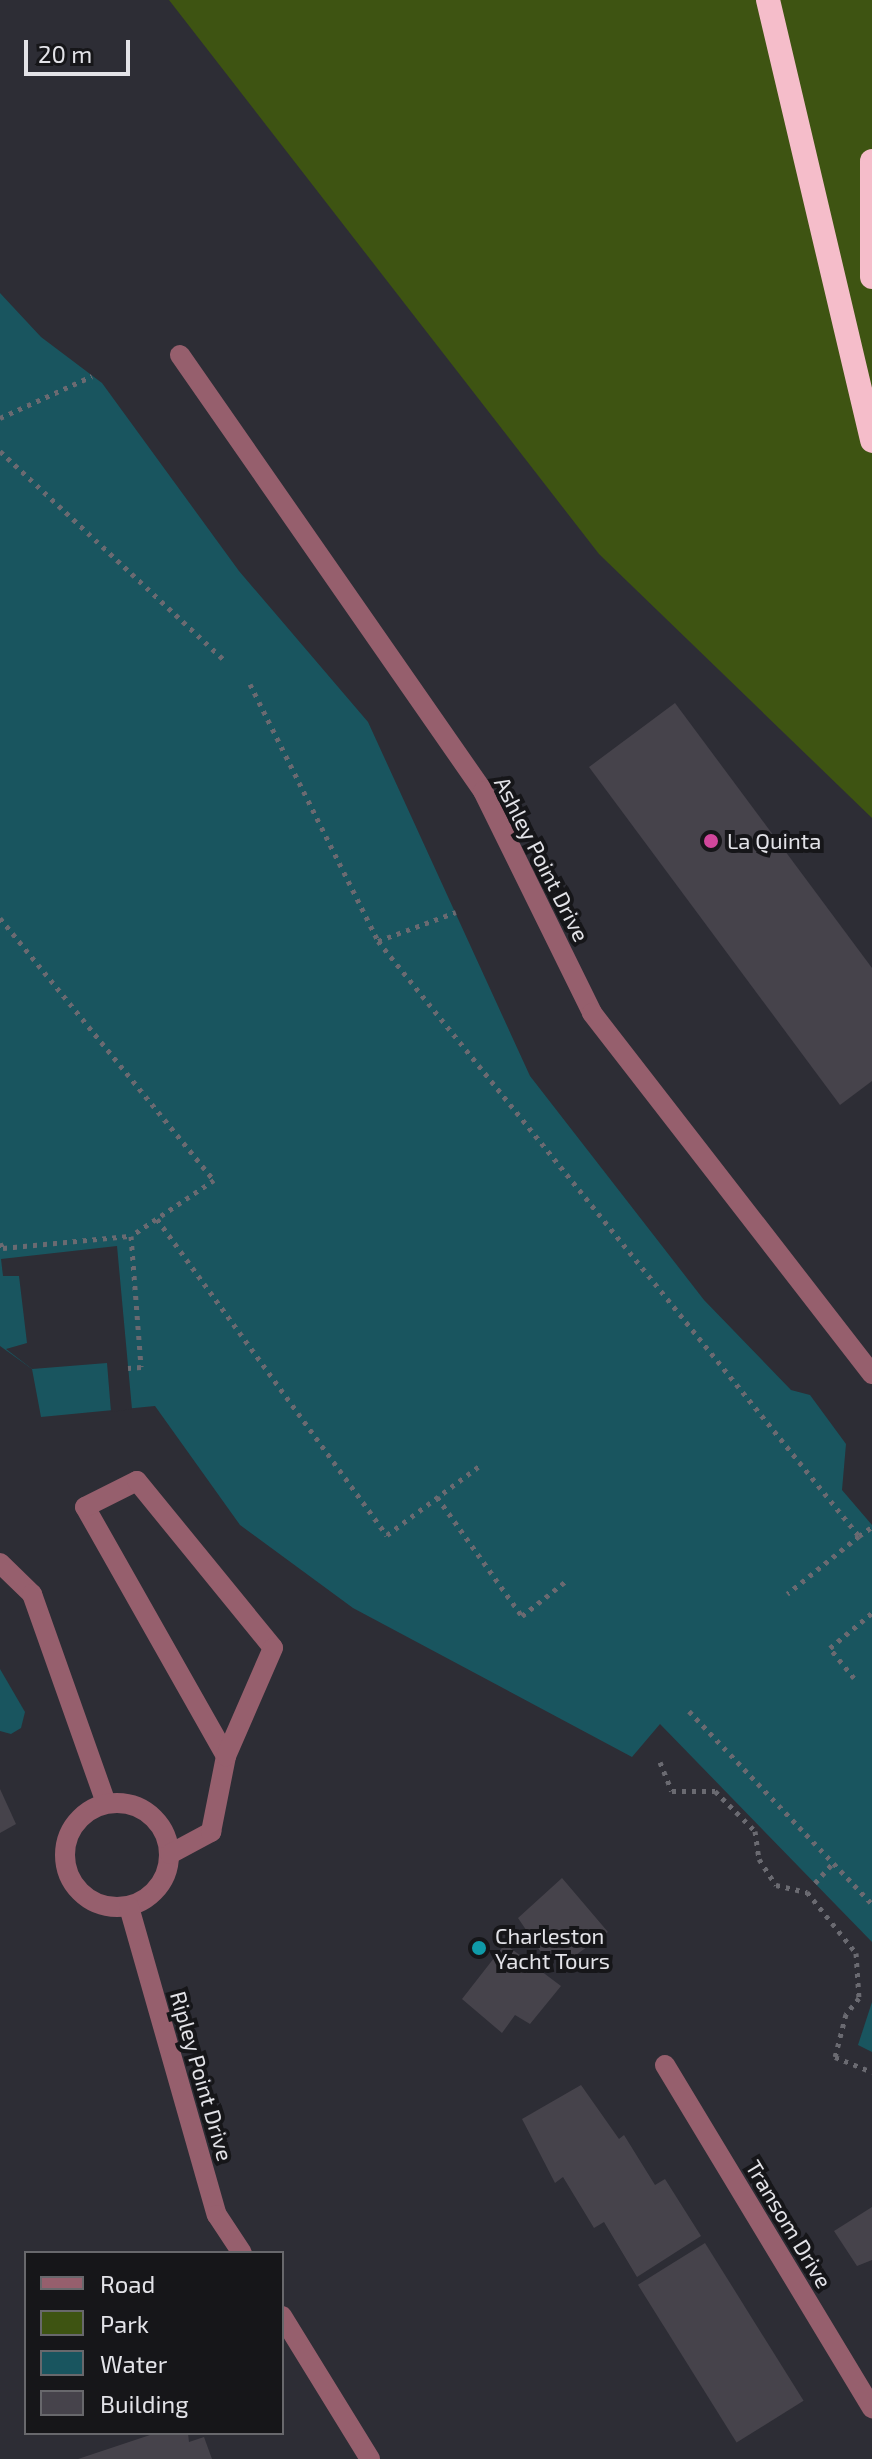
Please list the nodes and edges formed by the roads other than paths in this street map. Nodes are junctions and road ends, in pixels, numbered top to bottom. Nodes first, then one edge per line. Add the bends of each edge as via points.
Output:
1 (768, 0) edge
2 (872, 161) edge
3 (872, 277) edge
4 (180, 355) dead end
5 (872, 441) edge
6 (872, 1374) edge
7 (0, 1563) edge
8 (226, 1756) junction
9 (106, 1803) junction
10 (170, 1854) junction
11 (129, 1907) junction
12 (665, 2065) dead end
13 (241, 2251) edge
14 (284, 2319) edge
15 (872, 2408) edge
16 (370, 2459) edge

1 - 5 highway
2 - 3 highway
4 - 6 street, Ashley Point Drive via 483,791 592,1013
7 - 9 street via 32,1594
8 - 8 street via 85,1507 137,1481 273,1648
8 - 10 street via 211,1832
9 - 10 street via 136,1805 161,1825
9 - 11 street via 81,1816 67,1839 65,1867 90,1899 102,1906
10 - 11 street via 165,1877 150,1896
11 - 13 street, Ripley Point Drive via 217,2215
12 - 15 street, Transom Drive
14 - 16 street

